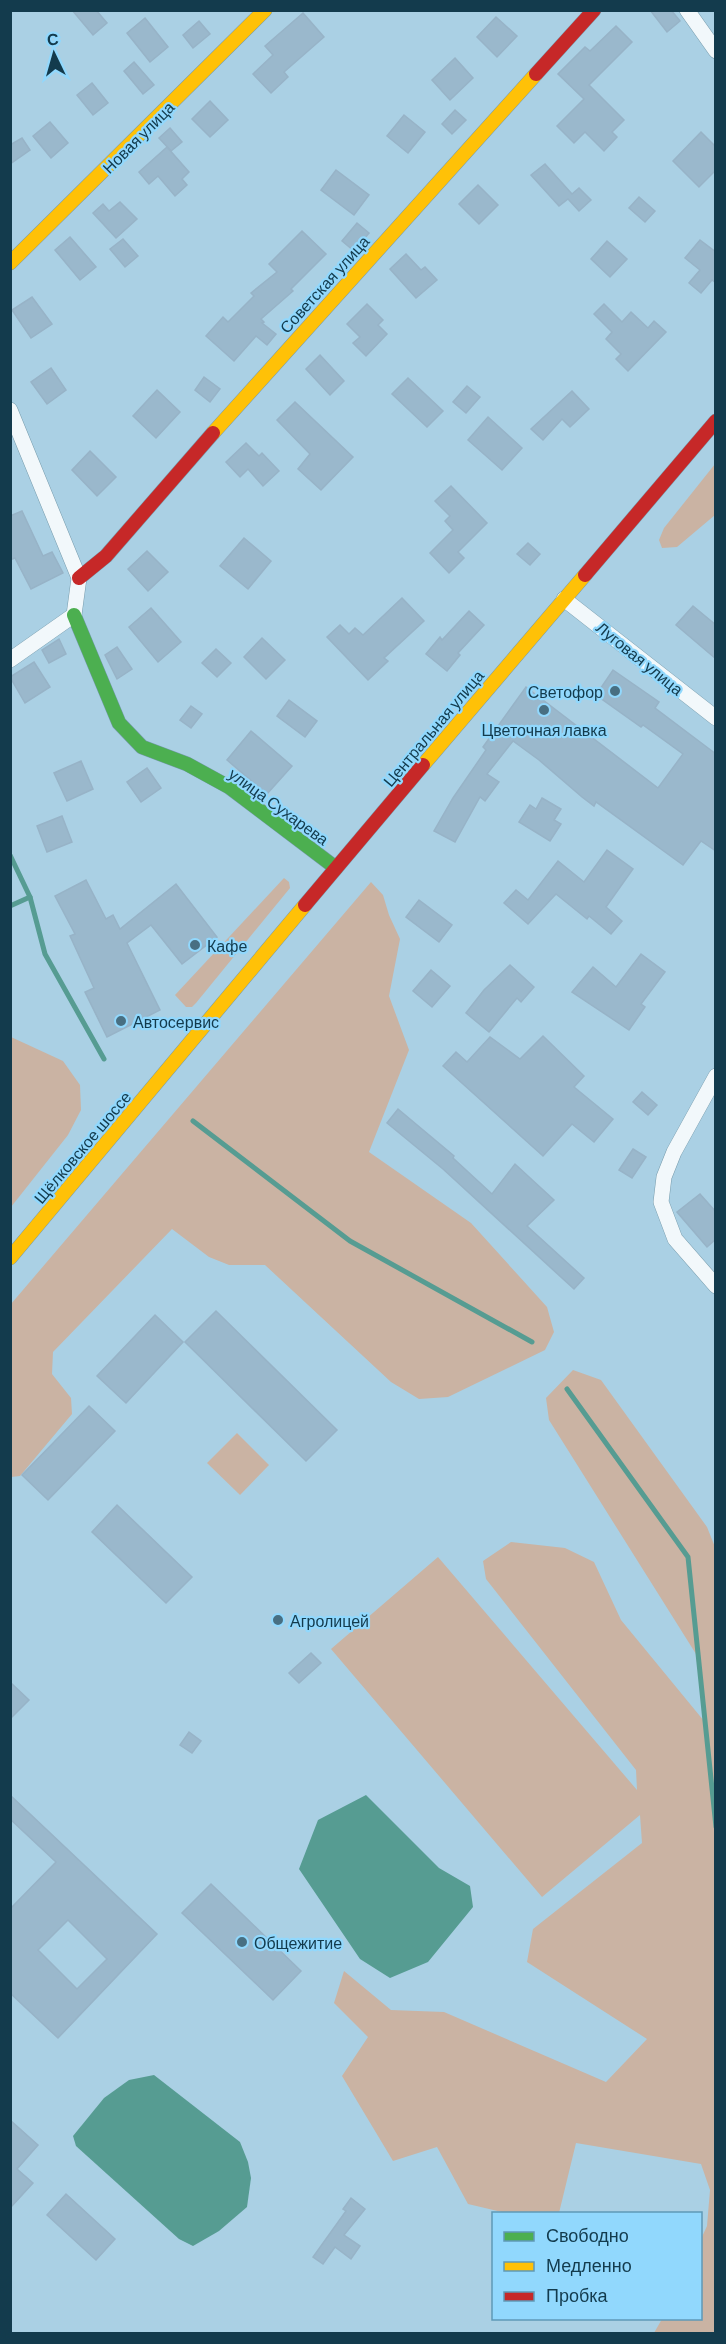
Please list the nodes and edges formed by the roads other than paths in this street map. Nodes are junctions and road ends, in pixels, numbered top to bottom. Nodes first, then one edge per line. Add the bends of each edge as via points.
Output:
1 (265, 10) edge
2 (594, 10) edge
3 (687, 10) edge
4 (716, 51) edge
5 (10, 263) edge
6 (10, 410) edge
7 (716, 421) edge
8 (79, 578) junction
9 (564, 599) junction
10 (74, 615) junction
11 (10, 660) edge
12 (716, 718) edge
13 (336, 868) junction
14 (179, 1058) joint
15 (716, 1076) edge
16 (10, 1258) edge
17 (716, 1286) edge

1 - 5 street, Новая улица
2 - 8 street, Советская улица via 106,556
3 - 4 street
6 - 8 street
7 - 9 street, Центральная улица
8 - 10 street
9 - 12 street, Луговая улица
9 - 13 street, Центральная улица
10 - 11 street
10 - 13 street, улица Сухарева via 119,723 142,747 187,764 229,787
13 - 14 street, Центральная улица
14 - 16 street, Щёлковское шоссе
15 - 17 street via 674,1152 664,1177 661,1202 675,1239

